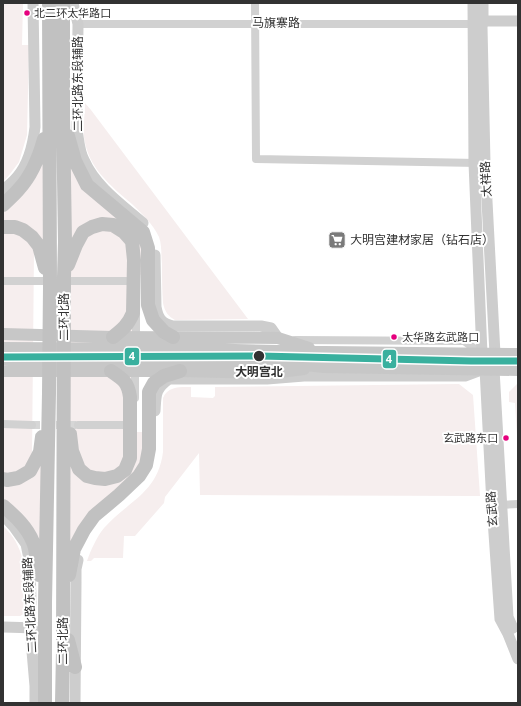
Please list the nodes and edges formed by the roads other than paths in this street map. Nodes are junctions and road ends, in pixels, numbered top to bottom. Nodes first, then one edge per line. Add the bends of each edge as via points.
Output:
1 (33, 3) edge
2 (49, 3) edge
3 (63, 3) edge
4 (73, 3) edge
5 (78, 3) edge
6 (255, 3) edge
7 (474, 3) edge
8 (483, 3) edge
9 (518, 21) edge
10 (255, 23) junction
11 (78, 24) junction
12 (479, 24) junction
13 (518, 27) edge
14 (63, 114) junction
15 (49, 121) junction
16 (479, 163) junction
17 (3, 190) edge
18 (3, 204) edge
19 (3, 227) edge
20 (44, 243) junction
21 (70, 244) junction
22 (3, 281) edge
23 (142, 281) junction
24 (136, 333) dead end
25 (3, 334) edge
26 (113, 337) junction
27 (173, 337) junction
28 (282, 339) junction
29 (3, 348) edge
30 (324, 352) junction
31 (482, 354) junction
32 (495, 354) junction
33 (518, 354) edge
34 (3, 359) edge
35 (324, 367) junction
36 (489, 369) junction
37 (518, 370) edge
38 (3, 371) edge
39 (111, 371) junction
40 (180, 371) junction
41 (135, 375) dead end
42 (49, 393) junction
43 (3, 424) edge
44 (32, 425) tunnel mouth
45 (78, 425) tunnel mouth
46 (132, 425) junction
47 (151, 425) junction
48 (68, 447) junction
49 (3, 479) edge
50 (518, 504) edge
51 (497, 505) junction
52 (3, 506) edge
53 (3, 515) edge
54 (63, 616) junction
55 (45, 624) junction
56 (3, 627) edge
57 (30, 628) junction
58 (518, 642) edge
59 (518, 659) edge
60 (75, 667) junction
61 (35, 703) edge
62 (45, 703) edge
63 (62, 703) edge
64 (75, 703) edge

1 - 17 main road via 34,136 23,170
2 - 15 highway, 二环北路
3 - 14 highway, 二环北路
4 - 11 main road, 二环北路东段辅路
5 - 11 main road
6 - 10 street
7 - 12 main road, 太祥路
8 - 12 main road, 太祥路
9 - 12 main road, 马旗寨路
10 - 11 street, 马旗寨路
10 - 12 street, 马旗寨路
10 - 16 street via 256,158
11 - 23 main road, 二环北路东段辅路 via 79,143 83,159 100,186 143,223 148,231 154,250
12 - 13 main road, 马旗寨路
12 - 16 main road, 太祥路
14 - 21 highway, 二环北路
14 - 27 highway via 75,161 87,185 143,232 148,248 148,305 153,320 164,332
15 - 18 highway via 39,157 29,176 20,189
15 - 20 highway, 二环北路
16 - 31 main road, 太祥路
16 - 32 main road, 太祥路
19 - 20 highway via 23,230 32,238
20 - 42 highway, 二环北路 via 50,286
21 - 26 highway via 83,232 102,224 114,225 132,241 133,313 130,322
21 - 48 highway, 二环北路 via 64,277 63,392
22 - 23 street
23 - 24 street
23 - 28 main road, 二环北路东段辅路 via 160,320 166,325 261,326 271,328
25 - 26 main road
26 - 27 main road
27 - 28 main road
28 - 30 main road
28 - 31 street via 464,341
29 - 30 main road
30 - 31 main road
31 - 32 main road
31 - 36 main road, 玄武路
32 - 33 main road
32 - 36 main road, 玄武路
34 - 35 main road via 278,362
35 - 36 main road
35 - 40 main road via 272,373
36 - 37 main road
36 - 47 main road via 465,376 169,379 157,391
36 - 51 main road, 玄武路
38 - 39 main road
39 - 40 main road
39 - 48 highway via 123,379 130,393 130,458 125,470 117,476 104,479 87,476 79,469
40 - 54 highway via 164,376 154,383 149,392 148,449 146,464 140,476 94,516 74,549
41 - 46 street
42 - 49 highway via 40,452 30,471 18,478
42 - 55 highway, 二环北路
43 - 44 street
45 - 46 street
46 - 47 street
47 - 60 main road via 155,451 149,471 138,487 96,524 80,552 76,569
48 - 54 highway, 二环北路
50 - 51 street
51 - 58 main road, 玄武路 via 508,617
51 - 59 main road, 玄武路 via 500,619
52 - 55 highway via 18,519 33,542
53 - 57 main road, 二环北路东段辅路 via 26,544 30,564
54 - 60 highway
54 - 63 highway, 二环北路
55 - 57 main road
55 - 62 highway, 二环北路
56 - 57 main road
57 - 61 main road, 二环北路东段辅路
60 - 64 main road

